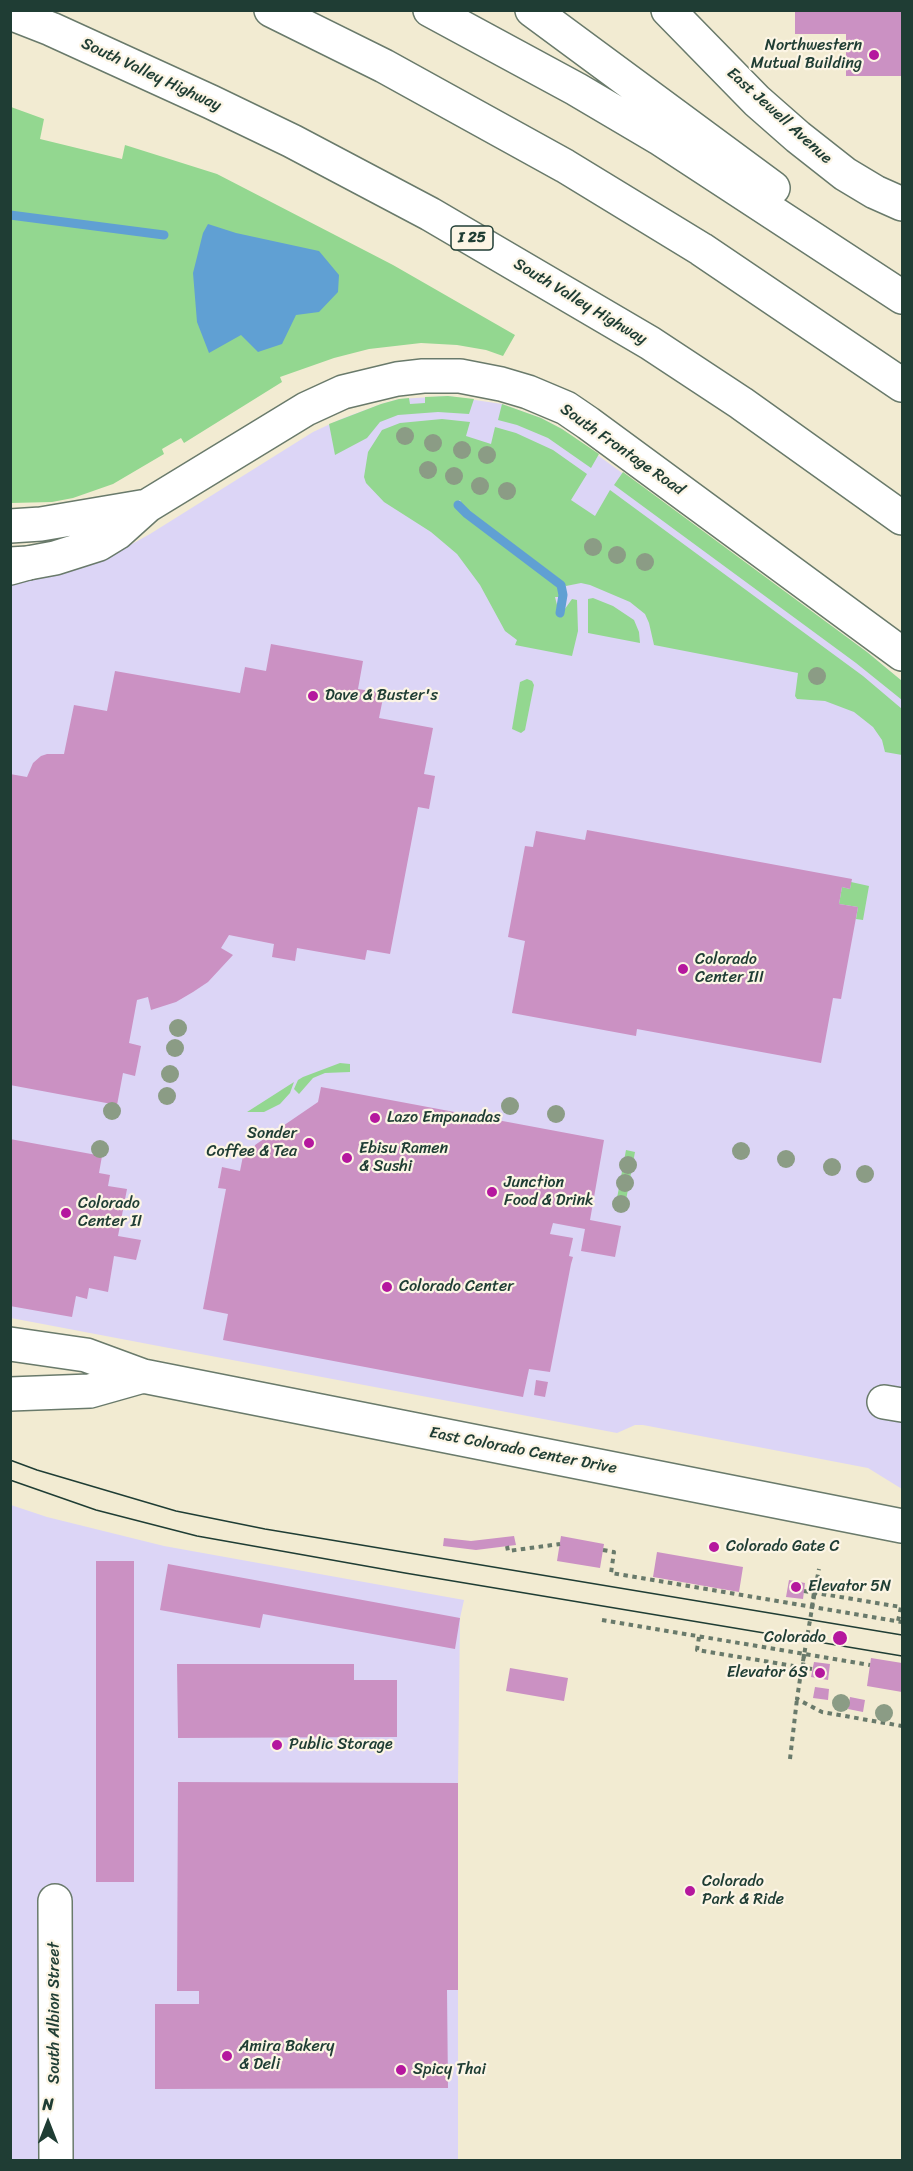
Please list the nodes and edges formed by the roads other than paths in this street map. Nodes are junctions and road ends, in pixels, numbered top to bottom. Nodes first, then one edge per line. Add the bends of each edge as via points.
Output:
1 (271, 10) edge
2 (430, 10) edge
3 (532, 10) edge
4 (668, 10) edge
5 (10, 13) edge
6 (903, 204) edge
7 (903, 283) edge
8 (903, 297) edge
9 (903, 385) edge
10 (147, 506) junction
11 (903, 518) edge
12 (10, 526) edge
13 (16, 565) edge
14 (903, 654) edge
15 (10, 1344) edge
16 (143, 1376) junction
17 (10, 1394) edge
18 (903, 1526) edge
19 (55, 1901) dead end
20 (56, 2160) edge

1 - 9 main road via 394,72 575,172 710,255
2 - 8 main road via 659,138
3 - 7 main road
4 - 6 main road, East Jewell Avenue via 798,137 845,174
5 - 11 main road, South Valley Highway / I 25 via 231,111 430,214 650,343
10 - 12 main road, South Frontage Road
10 - 13 main road, South Frontage Road via 117,533 99,543 77,552
10 - 14 main road, South Frontage Road via 306,409 343,392 423,376 487,381 554,403 588,423
15 - 16 main road, East Colorado Center Drive via 86,1355
16 - 17 main road, East Colorado Center Drive via 90,1391
16 - 18 main road, East Colorado Center Drive
19 - 20 main road, South Albion Street

